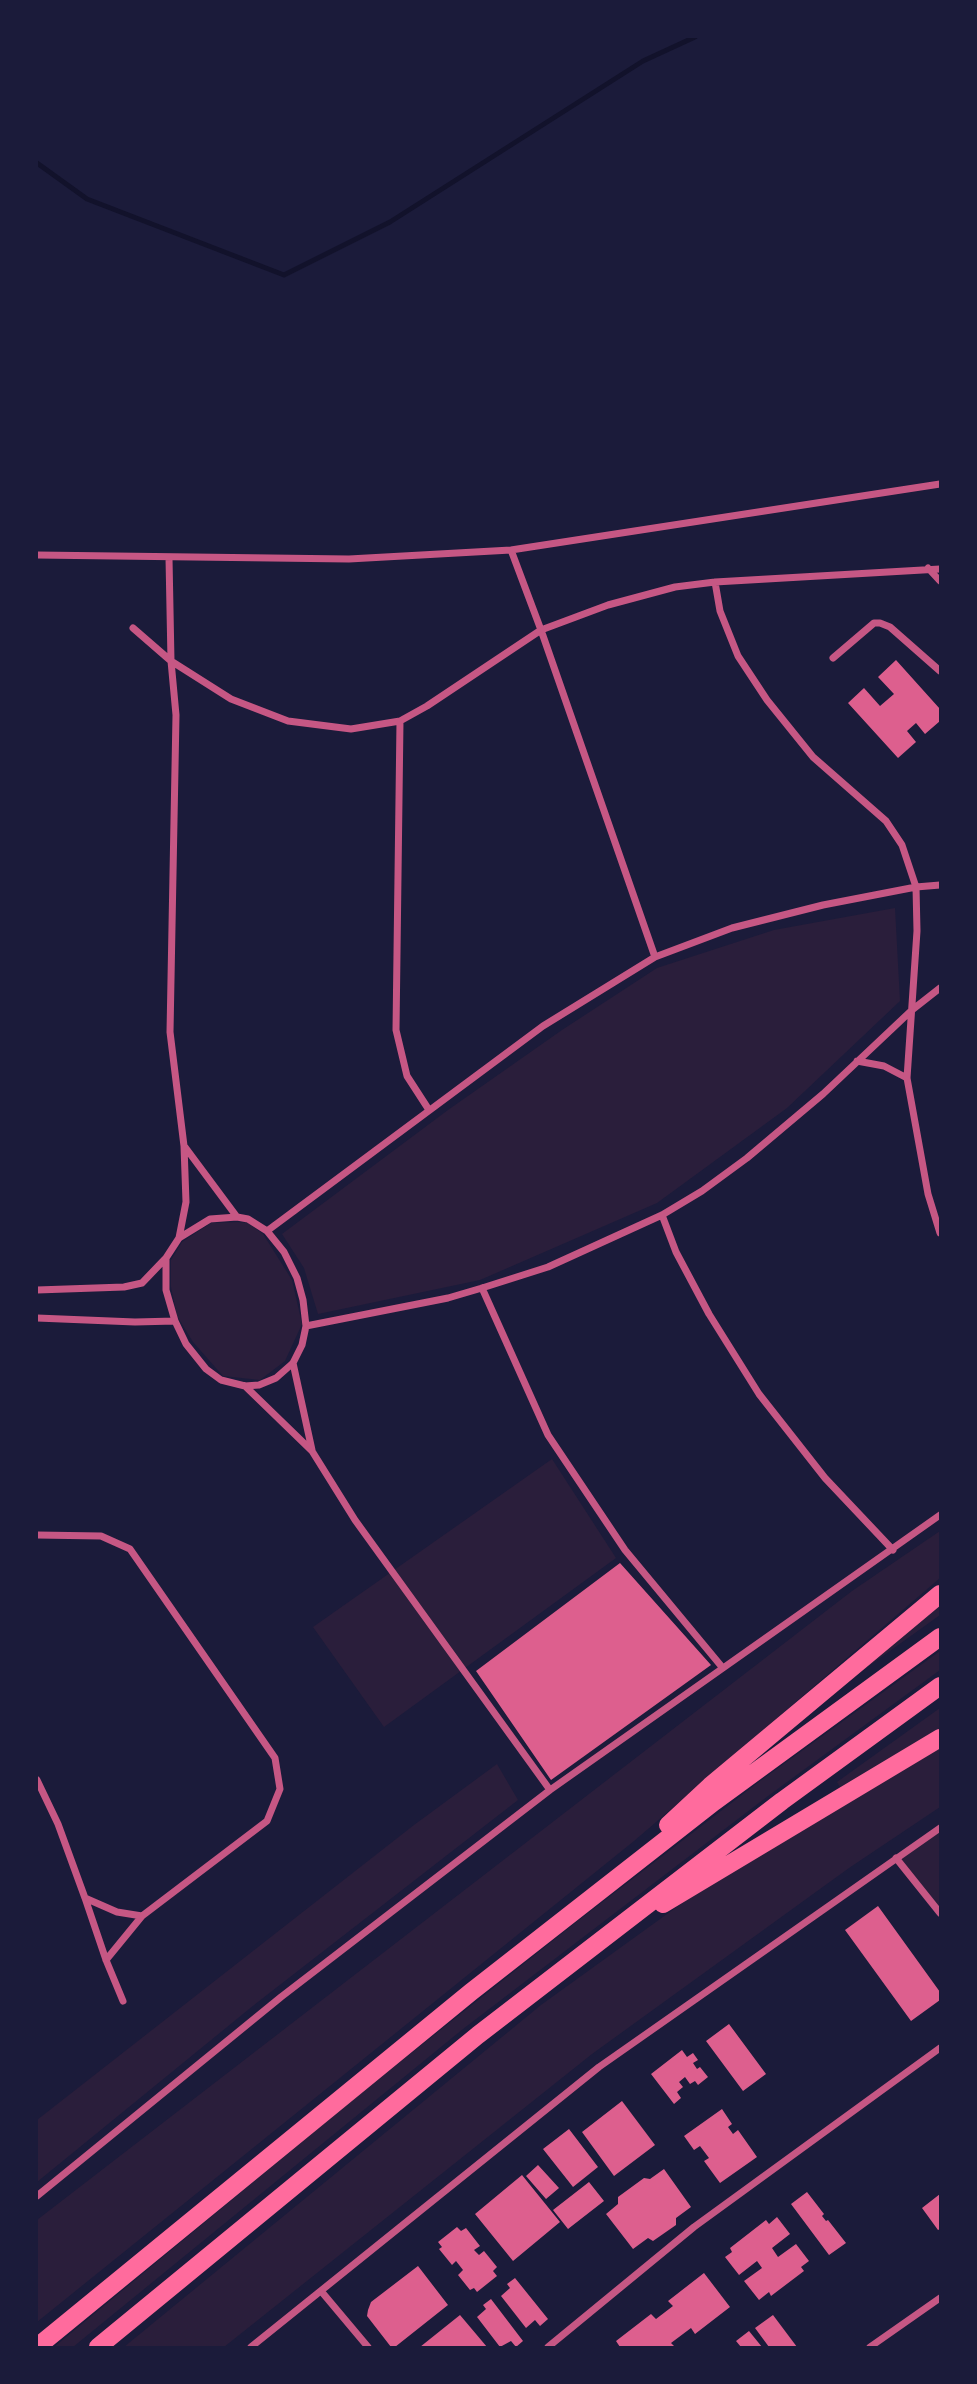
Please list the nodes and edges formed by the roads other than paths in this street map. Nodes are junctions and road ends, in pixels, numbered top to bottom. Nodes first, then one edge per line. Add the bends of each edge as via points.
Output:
1 (940, 484) edge
2 (511, 550) junction
3 (37, 555) edge
4 (169, 558) junction
5 (928, 568) junction
6 (940, 569) edge
7 (940, 581) edge
8 (715, 582) junction
9 (133, 628) dead end
10 (541, 629) junction
11 (833, 658) dead end
12 (171, 662) junction
13 (940, 671) edge
14 (400, 721) junction
15 (940, 885) edge
16 (915, 887) junction
17 (654, 957) junction
18 (940, 988) edge
19 (912, 1010) junction
20 (857, 1061) junction
21 (907, 1078) junction
22 (429, 1110) junction
23 (184, 1146) junction
24 (662, 1215) junction
25 (237, 1217) junction
26 (267, 1231) junction
27 (940, 1233) edge
28 (179, 1238) junction
29 (166, 1258) junction
30 (482, 1289) junction
31 (37, 1290) edge
32 (37, 1318) edge
33 (175, 1321) junction
34 (306, 1326) junction
35 (293, 1363) junction
36 (245, 1386) junction
37 (312, 1451) junction
38 (940, 1515) edge
39 (37, 1535) edge
40 (893, 1550) junction
41 (940, 1594) edge
42 (940, 1636) edge
43 (722, 1667) junction
44 (940, 1686) edge
45 (940, 1738) edge
46 (37, 1780) edge
47 (550, 1790) junction
48 (940, 1828) edge
49 (896, 1858) junction
50 (85, 1898) junction
51 (940, 1913) edge
52 (142, 1916) junction
53 (566, 1918) junction
54 (585, 1952) junction
55 (106, 1960) junction
56 (123, 2001) dead end
57 (940, 2048) edge
58 (37, 2196) edge
59 (321, 2291) junction
60 (940, 2298) edge
61 (37, 2347) edge
62 (98, 2347) edge
63 (251, 2347) edge
64 (368, 2347) edge
65 (548, 2347) edge
66 (870, 2347) edge

1 - 2 street
2 - 4 street via 349,559
2 - 10 street
3 - 4 street
4 - 12 street
5 - 6 street
5 - 7 street
5 - 8 street
8 - 10 street via 621,601
8 - 16 street via 720,611 738,656 813,757 886,821 902,845
9 - 12 street
10 - 14 street
10 - 17 street
11 - 13 street via 874,623 880,623
12 - 14 street via 232,699 288,721 351,729
12 - 23 street via 176,715 170,1032
14 - 22 street via 396,1030 407,1076
15 - 16 street
16 - 17 street via 732,928
16 - 19 street
17 - 22 street via 543,1026
18 - 19 street
19 - 20 street
19 - 21 street
20 - 21 street via 884,1066
20 - 24 street via 747,1158
21 - 27 street via 928,1194
22 - 26 street
23 - 25 street
23 - 28 street via 186,1202
24 - 30 street via 548,1267
24 - 40 street via 709,1314 759,1394 825,1478
25 - 26 street
25 - 28 street via 210,1219
26 - 34 street via 296,1278
28 - 29 street
29 - 31 street via 142,1283
29 - 33 street via 166,1290
30 - 34 street
30 - 43 street via 548,1435 625,1550
32 - 33 street
33 - 36 street via 206,1369 221,1380
34 - 35 street
35 - 36 street via 276,1378
35 - 37 street
36 - 37 street
37 - 47 street via 355,1520
38 - 40 street
39 - 52 street via 101,1536 130,1549 275,1758 280,1789 267,1821
40 - 43 street
41 - 53 highway via 710,1786
42 - 53 highway via 714,1802
43 - 47 street
44 - 54 highway
45 - 54 highway
46 - 50 street
47 - 58 street via 281,1997
48 - 49 street
49 - 51 street
49 - 59 street via 599,2067
50 - 52 street via 117,1912
50 - 55 street
52 - 55 street
53 - 61 highway
54 - 62 highway
55 - 56 street
57 - 65 street via 694,2227
59 - 63 street
59 - 64 street
60 - 66 street

